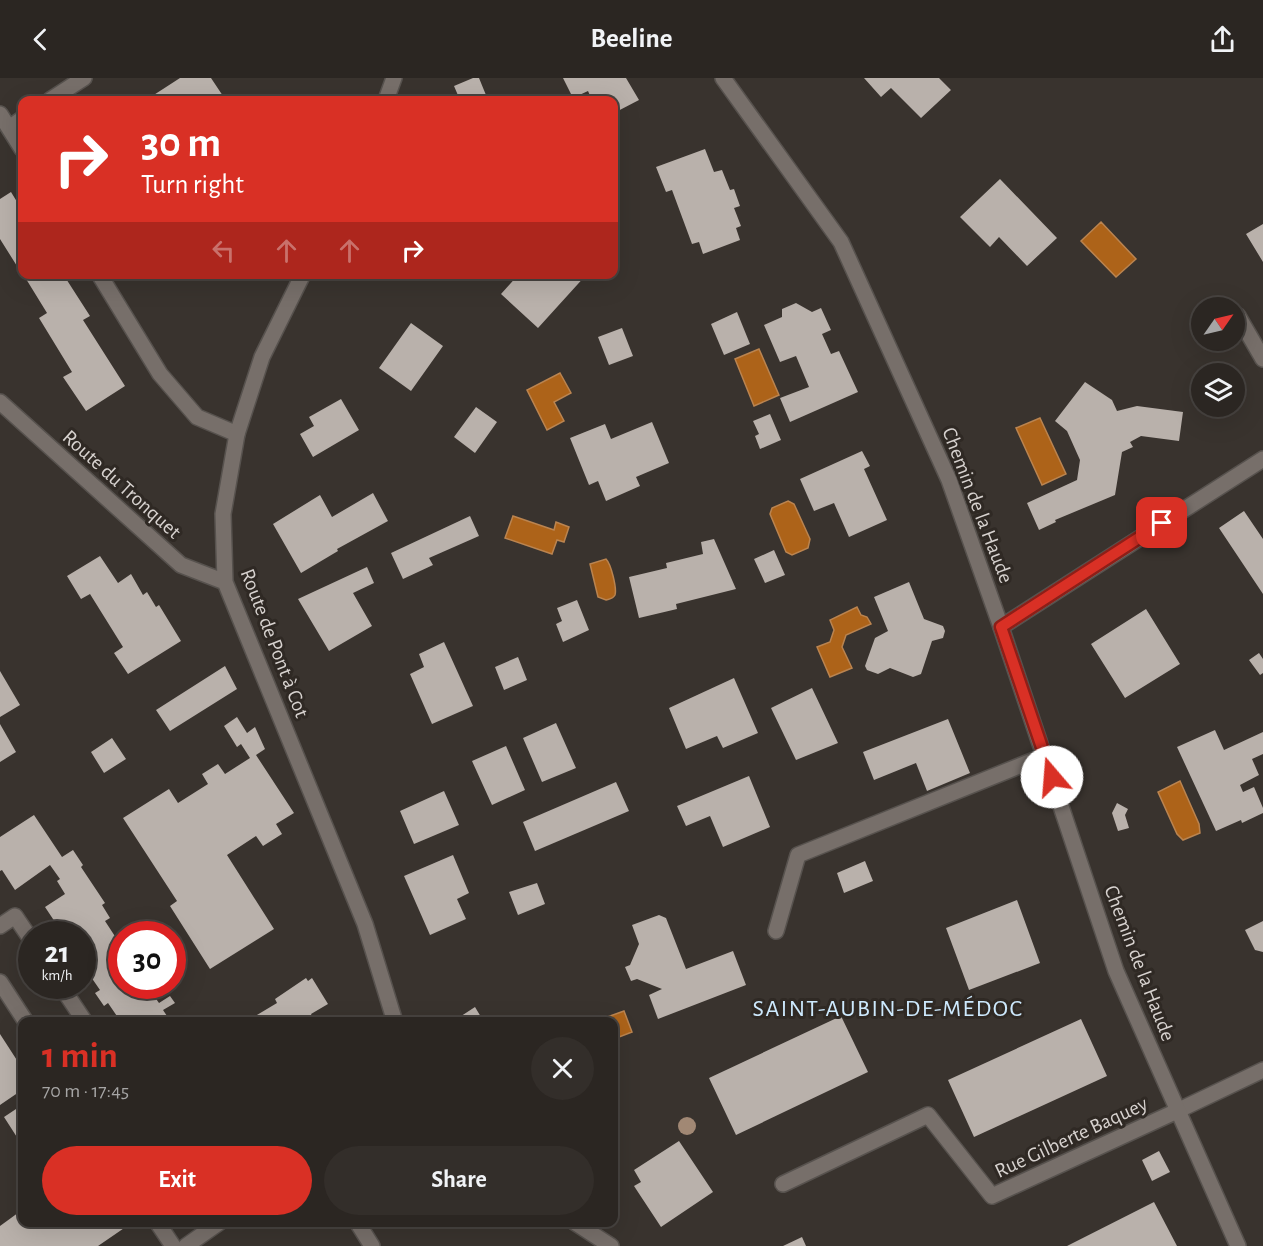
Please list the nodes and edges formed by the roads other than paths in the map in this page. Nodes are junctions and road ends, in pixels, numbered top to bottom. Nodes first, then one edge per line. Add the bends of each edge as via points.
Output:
1 (84, 78) edge
2 (394, 78) edge
3 (723, 78) edge
4 (56, 96) edge
5 (387, 96) edge
6 (0, 114) edge
7 (18, 122) edge
8 (9, 128) junction
9 (18, 143) edge
10 (102, 279) edge
11 (301, 279) edge
12 (1245, 328) edge
13 (1263, 359) edge
14 (0, 402) edge
15 (237, 434) junction
16 (1263, 459) edge
17 (225, 582) junction
18 (1001, 627) junction
19 (1044, 756) junction
20 (19, 921) edge
21 (0, 926) edge
22 (776, 931) dead end
23 (0, 982) edge
24 (69, 999) edge
25 (23, 1017) edge
26 (81, 1017) edge
27 (393, 1017) edge
28 (1263, 1070) edge
29 (1177, 1111) junction
30 (783, 1184) dead end
31 (160, 1227) edge
32 (213, 1227) edge
33 (360, 1227) edge
34 (582, 1227) edge
35 (173, 1246) edge
36 (186, 1246) edge
37 (372, 1246) edge
38 (611, 1246) edge
39 (1238, 1246) edge

1 - 4 street
2 - 5 street
3 - 18 street, Chemin de la Haude via 841,242 949,480
6 - 8 street
7 - 8 street
8 - 9 street
10 - 15 street via 160,374 197,417
11 - 15 street, Route de Pont à Cot via 262,357
12 - 13 street
14 - 17 street, Route du Tronquet via 181,565
15 - 17 street, Route de Pont à Cot via 223,514
16 - 18 street
17 - 27 street, Route de Pont à Cot via 365,924
18 - 19 street, Chemin de la Haude
19 - 22 street via 798,855
19 - 29 street, Chemin de la Haude via 1116,971
20 - 21 street via 15,916
23 - 25 street
24 - 26 street
28 - 29 street
29 - 30 street, Rue Gilberte Baquey via 992,1196 928,1115
29 - 39 street, Chemin de la Haude
31 - 35 street
32 - 36 street
33 - 37 street
34 - 38 street

